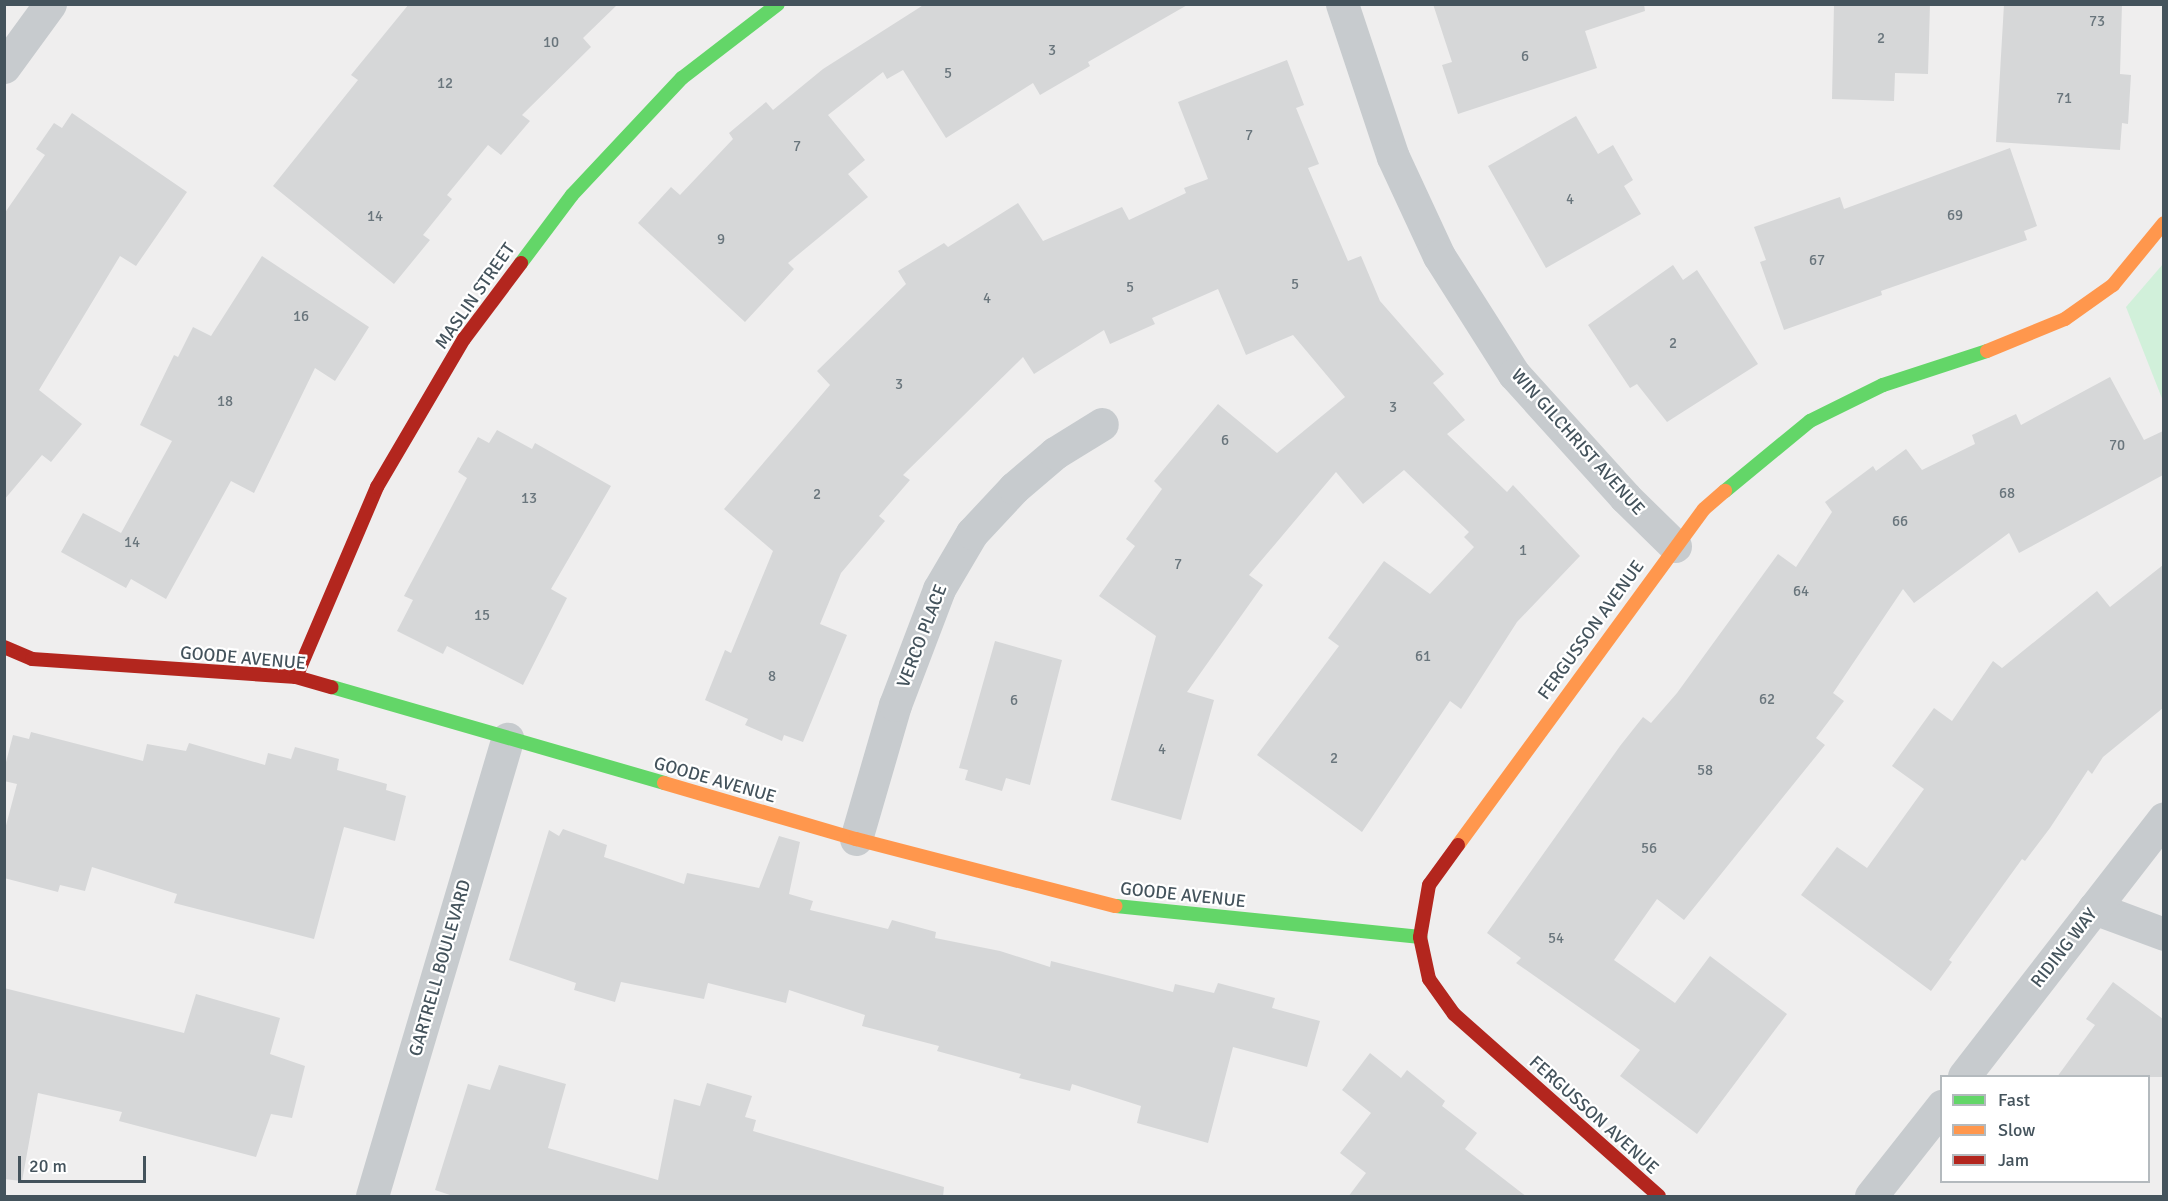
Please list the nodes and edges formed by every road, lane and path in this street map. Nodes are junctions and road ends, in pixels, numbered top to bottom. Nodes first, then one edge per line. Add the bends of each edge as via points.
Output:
1 (50, 4) edge
2 (778, 4) edge
3 (1342, 4) edge
4 (4, 67) edge
5 (2163, 224) edge
6 (1102, 424) dead end
7 (1675, 546) junction
8 (4, 647) edge
9 (296, 677) junction
10 (507, 739) junction
11 (2163, 818) edge
12 (856, 839) junction
13 (2094, 908) junction
14 (2163, 934) edge
15 (1420, 937) junction
16 (1966, 1075) edge
17 (1940, 1107) edge
18 (372, 1197) edge
19 (1659, 1197) edge
20 (1871, 1197) edge

1 - 4 street
2 - 9 street, MASLIN STREET via 682,78 572,195 464,339 377,487
3 - 7 street, WIN GILCHRIST AVENUE via 1394,157 1439,256 1515,374 1625,497
5 - 7 street, FERGUSSON AVENUE via 2113,285 2065,319 1987,351 1883,385 1810,422 1704,509
6 - 12 street, VERCO PLACE via 1055,453 1014,488 972,533 939,589 896,705
7 - 15 street, FERGUSSON AVENUE via 1429,885
8 - 9 street, GOODE AVENUE via 32,659
9 - 10 street, GOODE AVENUE
10 - 12 street, GOODE AVENUE
10 - 18 street, GARTRELL BOULEVARD
11 - 13 street, RIDING WAY
12 - 15 street, GOODE AVENUE via 1107,905
13 - 14 street
13 - 16 street, RIDING WAY
15 - 19 street, FERGUSSON AVENUE via 1429,980 1454,1014
17 - 20 street

